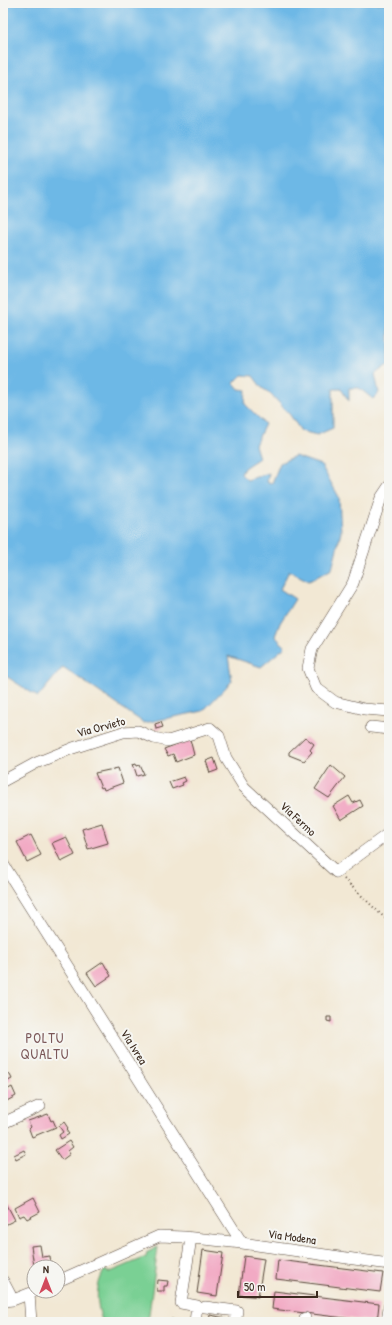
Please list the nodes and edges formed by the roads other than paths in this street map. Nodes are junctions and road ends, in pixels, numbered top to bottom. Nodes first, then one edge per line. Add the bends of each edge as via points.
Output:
1 (389, 486) edge
2 (389, 711) edge
3 (371, 727) dead end
4 (210, 728) joint
5 (389, 729) edge
6 (3, 781) edge
7 (389, 833) edge
8 (3, 864) edge
9 (40, 1106) dead end
10 (3, 1123) edge
11 (191, 1238) junction
12 (242, 1243) junction
13 (389, 1264) edge
14 (66, 1277) edge
15 (3, 1282) edge
16 (26, 1295) edge
17 (32, 1299) edge
18 (8, 1301) edge
19 (205, 1307) dead end
20 (389, 1307) edge
21 (31, 1322) edge
22 (195, 1322) edge
23 (235, 1322) edge
24 (387, 1322) edge

1 - 2 street via 381,498 353,583 312,649 308,668 316,688 335,702 364,709
3 - 5 street
4 - 6 street, Via Orvieto via 168,741 138,731 123,732 36,763
4 - 7 street, Via Fermo via 219,736 226,758 244,788 336,872
8 - 12 street, Via Ivrea
9 - 10 street
11 - 12 street, Via Modena
11 - 14 street, Via Modena via 159,1236
11 - 22 street via 181,1303 197,1306
12 - 13 street, Via Modena
15 - 18 street
16 - 18 street
17 - 21 street
19 - 23 street via 237,1311
20 - 24 street

